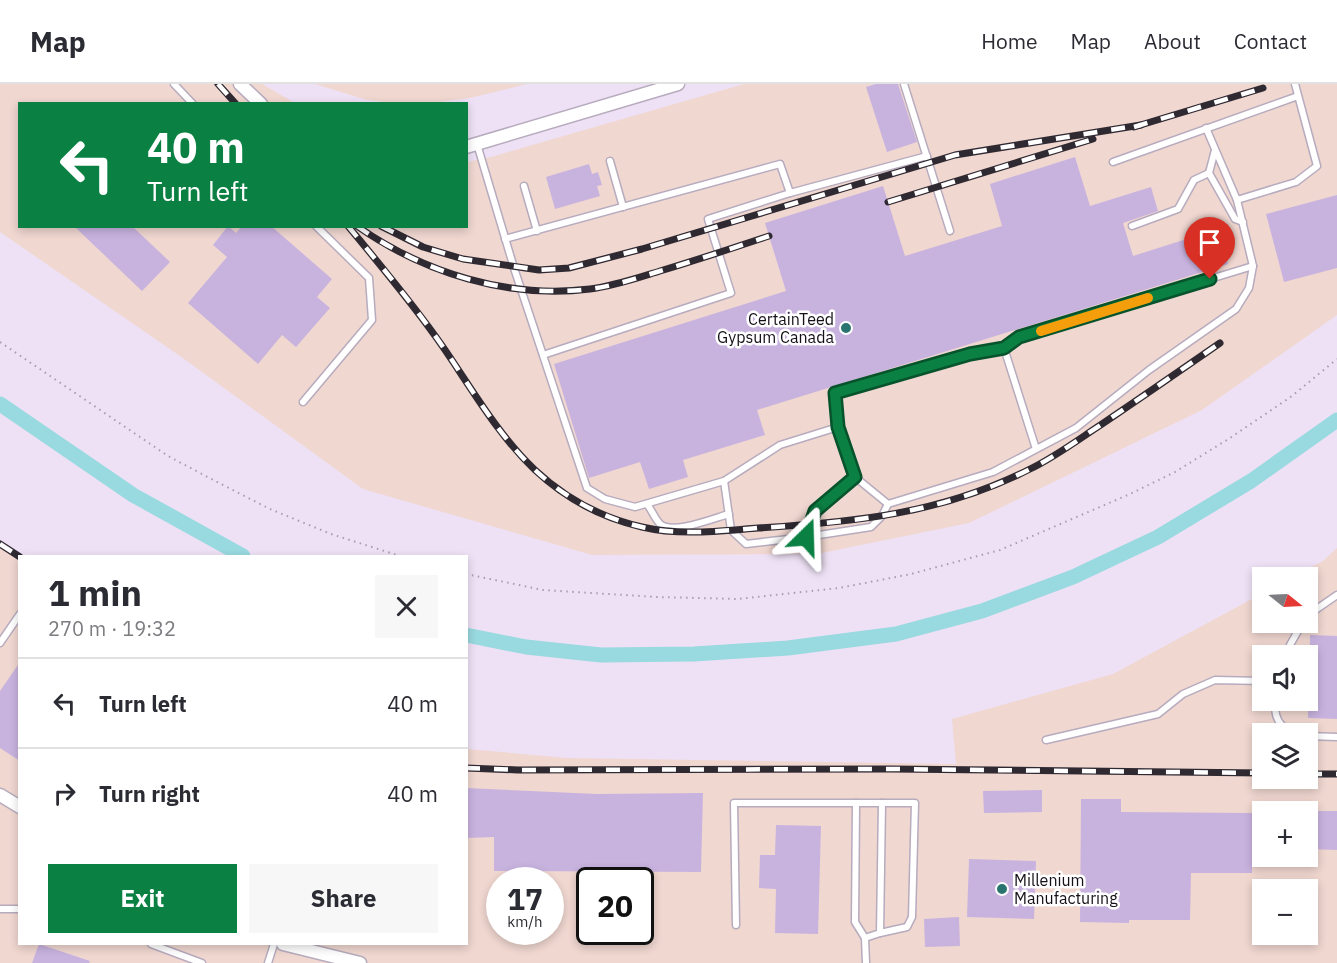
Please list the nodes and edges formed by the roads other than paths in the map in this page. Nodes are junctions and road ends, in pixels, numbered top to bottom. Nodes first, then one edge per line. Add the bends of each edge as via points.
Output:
1 (174, 84) edge
2 (240, 84) edge
3 (678, 84) edge
4 (904, 84) edge
5 (1295, 84) edge
6 (1298, 96) junction
7 (191, 102) edge
8 (259, 102) edge
9 (1206, 128) junction
10 (472, 146) edge
11 (1215, 150) junction
12 (927, 156) junction
13 (610, 161) dead end
14 (1113, 162) dead end
15 (1209, 173) junction
16 (524, 186) dead end
17 (790, 193) junction
18 (1237, 200) junction
19 (623, 207) junction
20 (1243, 222) junction
21 (1132, 226) dead end
22 (318, 228) edge
23 (537, 231) junction
24 (950, 231) dead end
25 (505, 239) junction
26 (1253, 266) junction
27 (1004, 348) junction
28 (543, 355) junction
29 (303, 402) dead end
30 (838, 427) junction
31 (1036, 449) junction
32 (855, 477) junction
33 (724, 482) junction
34 (647, 504) junction
35 (888, 504) junction
36 (729, 514) junction
37 (806, 537) junction
38 (1337, 595) edge
39 (1318, 608) edge
40 (18, 617) edge
41 (0, 643) edge
42 (1252, 681) edge
43 (1318, 736) edge
44 (1337, 737) edge
45 (1046, 740) dead end
46 (0, 795) edge
47 (856, 803) junction
48 (882, 803) junction
49 (18, 806) edge
50 (0, 909) edge
51 (18, 909) edge
52 (736, 925) dead end
53 (880, 933) junction
54 (865, 938) junction
55 (154, 945) edge
56 (274, 945) edge
57 (287, 945) edge
58 (202, 963) edge
59 (268, 963) edge
60 (360, 963) edge
61 (866, 963) edge

1 - 7 lane
2 - 8 street
3 - 10 street
4 - 12 lane
5 - 6 lane
6 - 9 lane
6 - 18 lane via 1317,166 1296,182
9 - 11 lane
9 - 14 lane
10 - 25 lane
11 - 15 lane
11 - 18 lane
12 - 17 lane
12 - 24 lane
13 - 19 lane
15 - 20 lane via 1235,219
15 - 21 lane via 1194,180 1178,209
16 - 23 lane
17 - 19 lane via 780,164
17 - 28 lane via 708,219 730,293
18 - 20 lane
19 - 23 lane
20 - 26 lane
22 - 29 lane via 369,278 372,320
23 - 25 lane
25 - 28 lane
26 - 27 lane via 1019,337
26 - 31 lane via 1249,288 1236,309 1076,428
27 - 30 lane via 835,393
27 - 31 lane
28 - 34 lane via 587,488 605,499 635,507
30 - 32 lane
30 - 33 lane via 780,445
31 - 35 lane via 993,472
32 - 35 lane
32 - 37 lane via 815,511
33 - 34 lane
33 - 36 lane
34 - 36 lane via 660,524 670,528
35 - 37 lane via 871,527
36 - 37 lane via 731,530 746,544
38 - 39 lane
40 - 41 lane
42 - 45 lane via 1215,680 1183,694 1158,714
43 - 44 lane
46 - 49 street
47 - 48 lane
47 - 52 lane via 734,803
47 - 54 lane via 855,922
48 - 53 lane
48 - 53 lane via 915,803 912,917 907,927
50 - 51 lane
53 - 54 lane
54 - 61 lane
55 - 58 lane
56 - 59 lane
57 - 60 street

